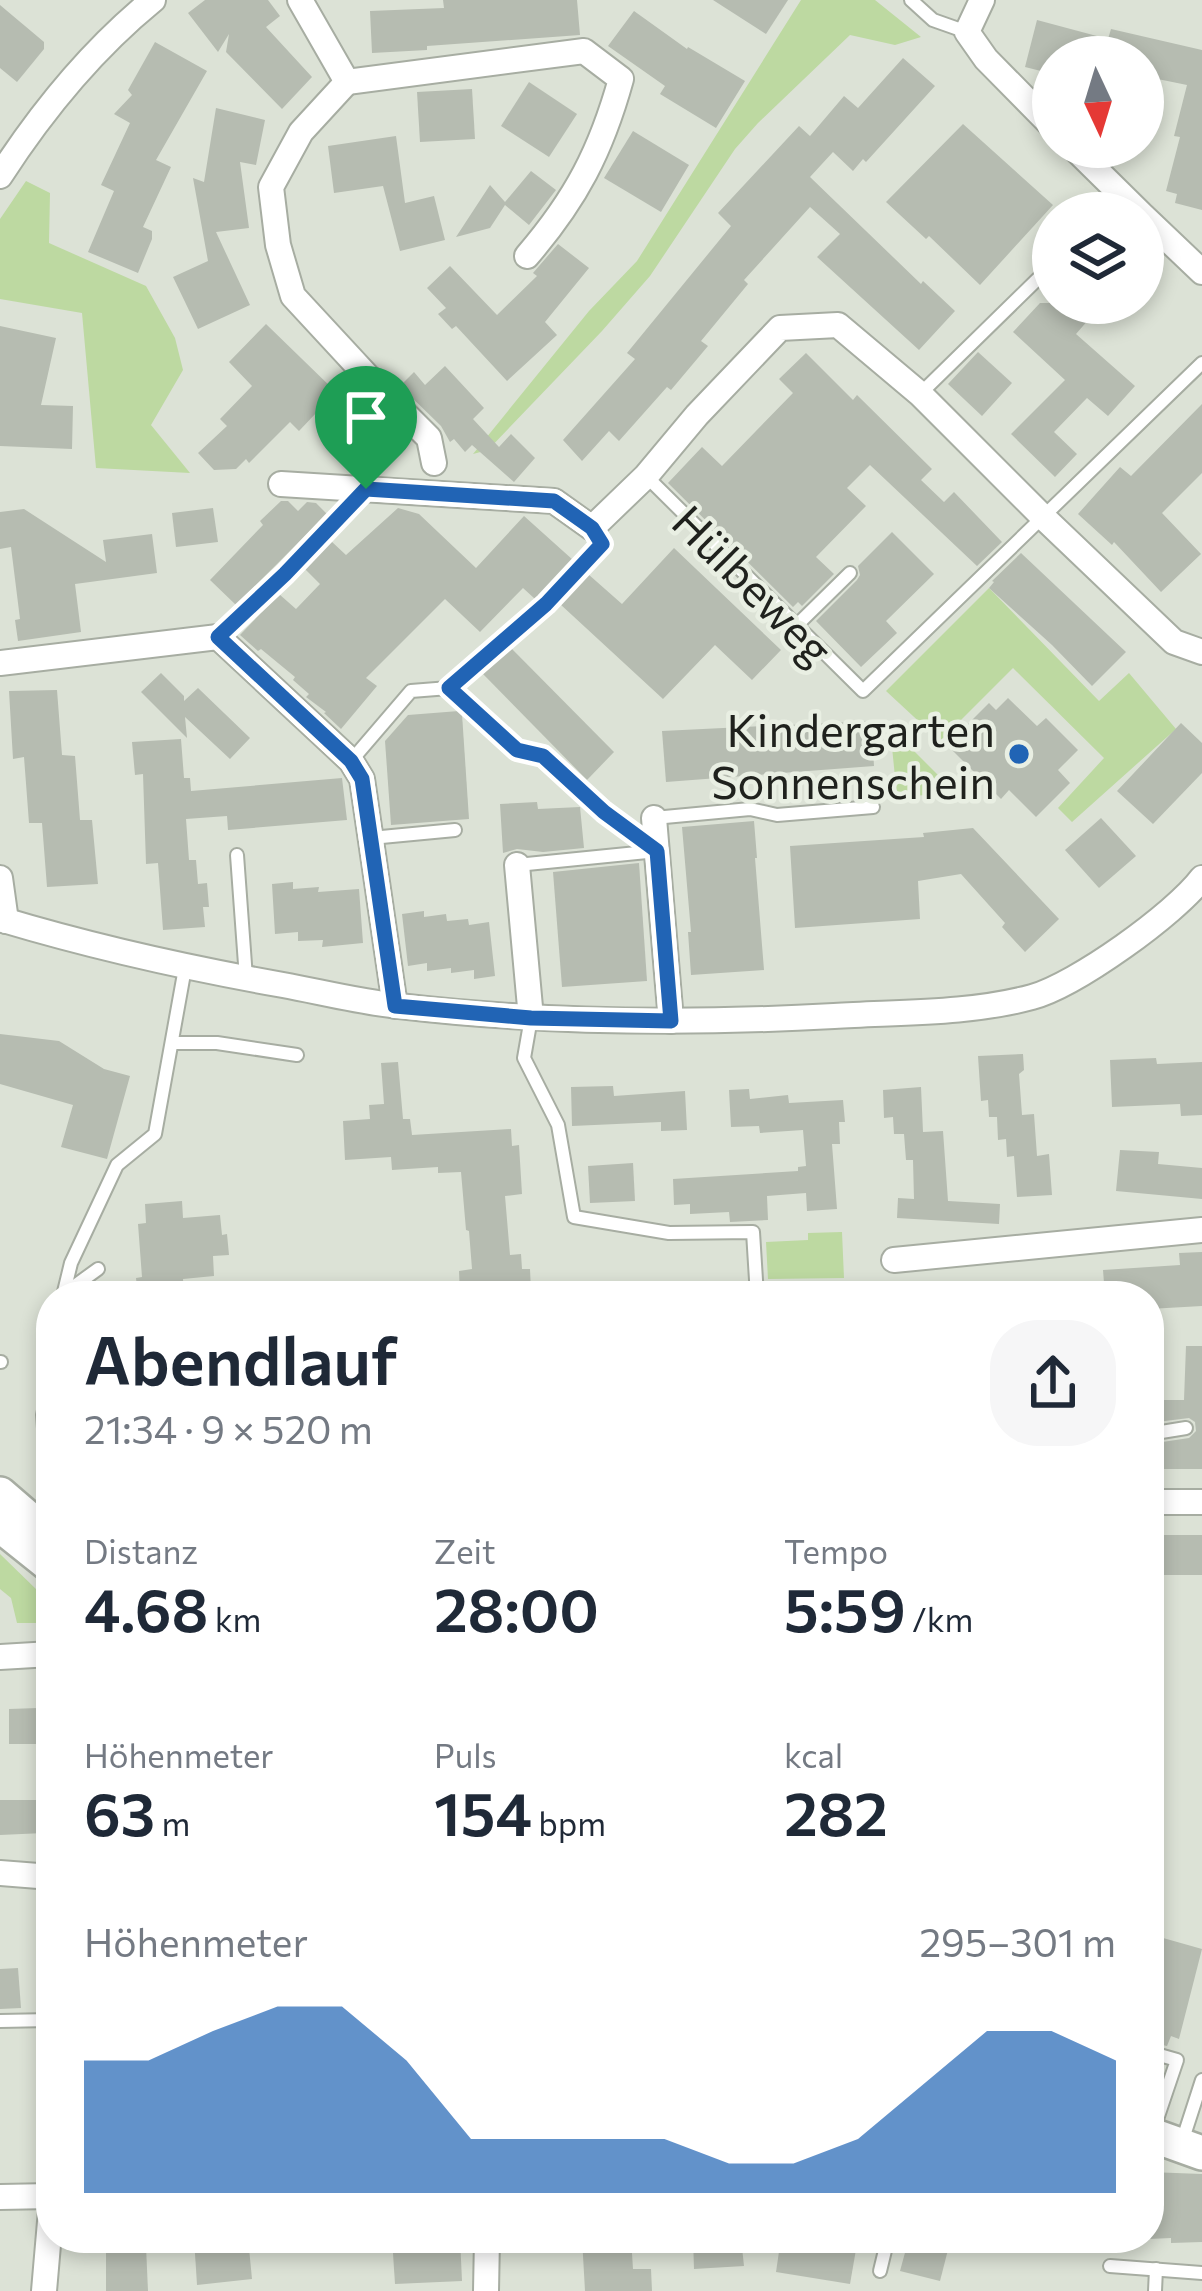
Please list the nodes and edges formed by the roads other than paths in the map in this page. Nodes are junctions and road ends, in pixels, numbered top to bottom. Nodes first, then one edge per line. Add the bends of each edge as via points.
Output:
1 (152, 0) edge
2 (300, 0) edge
3 (910, 0) edge
4 (982, 0) edge
5 (967, 32) junction
6 (347, 82) junction
7 (1032, 106) edge
8 (2, 167) edge
9 (1095, 168) edge
10 (1119, 192) edge
11 (1164, 235) edge
12 (527, 256) dead end
13 (1202, 272) edge
14 (1032, 285) edge
15 (1202, 363) edge
16 (920, 394) junction
17 (434, 463) dead end
18 (646, 476) junction
19 (281, 484) dead end
20 (366, 489) junction
21 (1043, 517) junction
22 (592, 528) junction
23 (850, 573) dead end
24 (796, 626) junction
25 (218, 637) junction
26 (1202, 652) edge
27 (0, 662) edge
28 (449, 688) junction
29 (351, 761) junction
30 (873, 807) dead end
31 (654, 818) joint
32 (455, 830) dead end
33 (370, 838) junction
34 (657, 851) junction
35 (237, 855) dead end
36 (517, 865) joint
37 (0, 878) edge
38 (1202, 878) edge
39 (3, 920) edge
40 (184, 968) junction
41 (246, 979) junction
42 (395, 1006) junction
43 (531, 1018) junction
44 (671, 1021) junction
45 (172, 1042) junction
46 (297, 1055) dead end
47 (1202, 1230) edge
48 (894, 1259) dead end
49 (98, 1269) dead end
50 (67, 1281) edge
51 (82, 1281) edge
52 (756, 1281) edge
53 (1186, 1428) dead end
54 (1164, 1432) edge
55 (0, 1494) edge
56 (1164, 1502) edge
57 (1202, 1502) edge
58 (0, 1525) edge
59 (36, 1525) edge
60 (36, 1554) edge
61 (36, 1655) edge
62 (0, 1657) edge
63 (0, 1873) edge
64 (36, 1875) edge
65 (36, 2020) edge
66 (0, 2021) edge
67 (1164, 2056) edge
68 (1202, 2080) edge
69 (1171, 2142) edge
70 (36, 2196) edge
71 (0, 2197) edge
72 (47, 2253) edge
73 (487, 2253) edge
74 (884, 2253) edge
75 (1110, 2266) dead end
76 (1156, 2269) junction
77 (880, 2271) dead end
78 (1202, 2272) edge
79 (44, 2291) edge
80 (486, 2291) edge
81 (1155, 2291) edge

1 - 8 street via 82,67
2 - 6 street
3 - 5 lane via 933,20
4 - 5 street
5 - 7 street
6 - 12 street via 584,51 621,79 607,130 571,199
6 - 17 street via 301,132 271,187 278,245 293,296 429,438
9 - 10 street
11 - 13 street
14 - 16 lane
15 - 21 lane
16 - 18 street via 838,326 780,328
16 - 21 street
18 - 22 street
18 - 24 lane, Hülbeweg
19 - 20 street
20 - 22 street via 554,501
20 - 25 lane
21 - 24 lane, Hülbeweg via 863,691
21 - 26 street via 1174,642
22 - 28 lane via 602,544
23 - 24 lane
25 - 27 street
25 - 29 street
28 - 29 lane via 411,691
28 - 34 lane via 517,750 543,756
29 - 33 street via 362,779
30 - 31 lane
31 - 34 street
32 - 33 lane
33 - 42 street
34 - 36 lane
34 - 44 street
35 - 41 lane
36 - 43 street
37 - 39 street
38 - 44 street via 1131,941 1035,996 921,1011
39 - 40 street
40 - 41 street
40 - 45 lane
41 - 42 street
42 - 43 street
43 - 44 street
43 - 52 lane via 524,1058 558,1125 574,1217 669,1233 753,1232
45 - 46 lane
45 - 50 lane via 155,1134 117,1165
47 - 48 street
49 - 51 lane
53 - 54 lane
55 - 59 street
56 - 57 street
58 - 60 street
61 - 62 street
63 - 64 street
65 - 66 lane
67 - 69 lane via 1177,2060
68 - 69 lane
70 - 71 street
72 - 79 street
73 - 80 street
74 - 77 lane
75 - 76 lane
76 - 78 lane
76 - 81 lane

